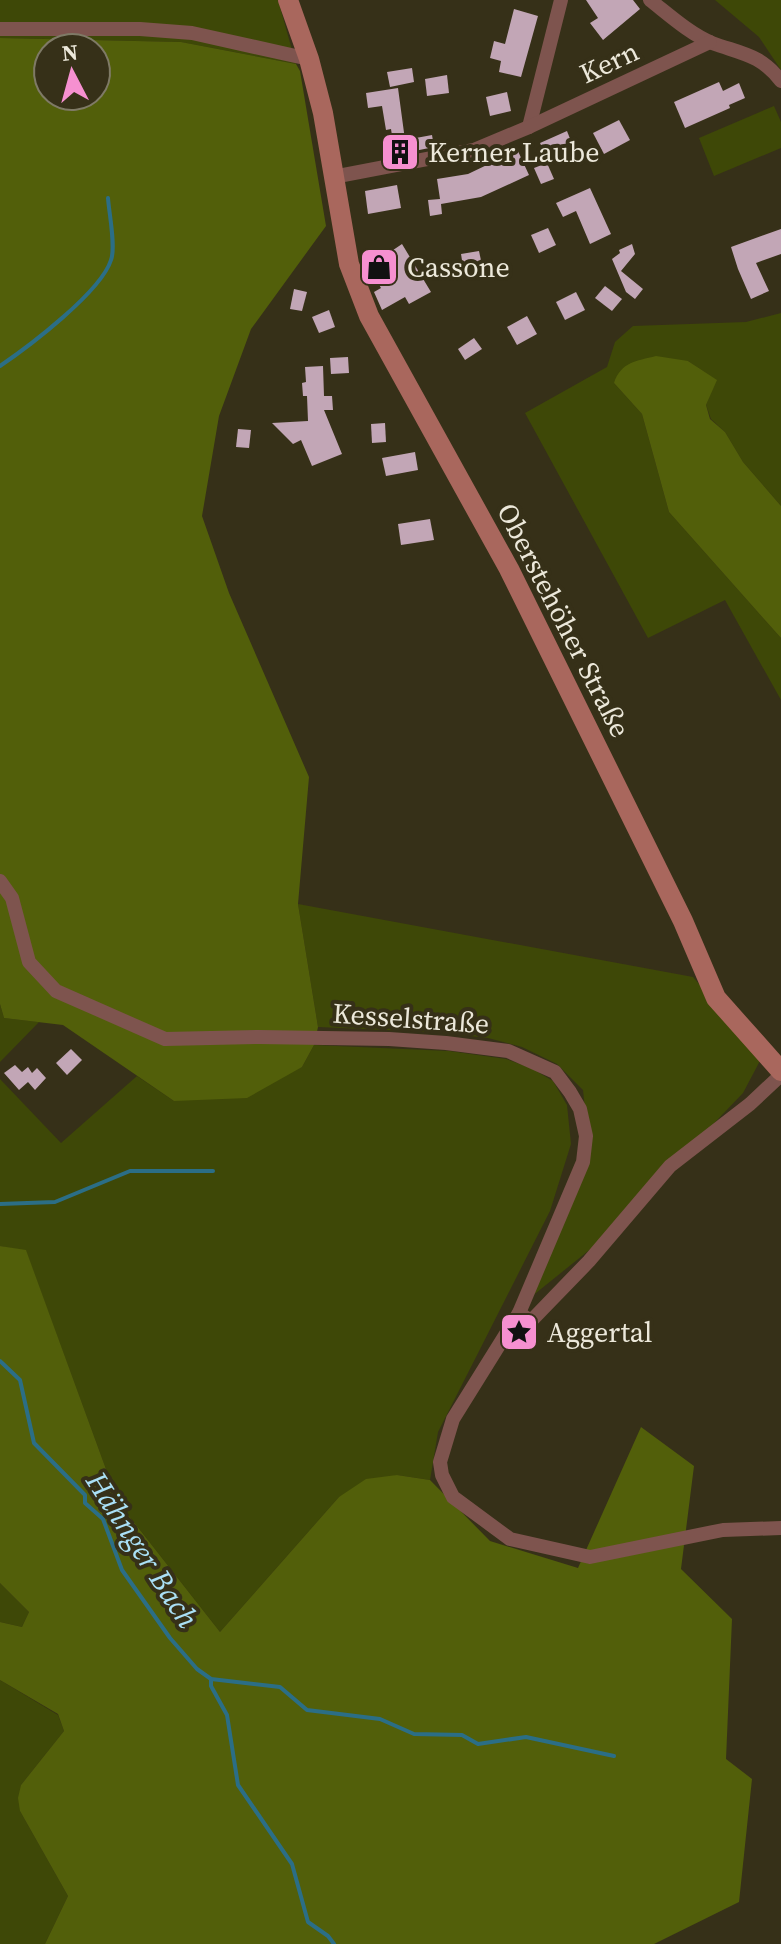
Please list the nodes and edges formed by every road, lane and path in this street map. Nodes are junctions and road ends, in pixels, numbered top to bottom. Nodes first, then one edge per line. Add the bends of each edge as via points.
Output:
1 (288, 0) edge
2 (561, 0) edge
3 (650, 0) edge
4 (0, 29) edge
5 (710, 42) junction
6 (309, 59) junction
7 (781, 81) edge
8 (529, 127) junction
9 (333, 177) junction
10 (0, 881) edge
11 (781, 1073) edge
12 (519, 1313) junction
13 (781, 1528) edge

1 - 6 street, Oberstehöher Straße
2 - 8 street, Kern
3 - 5 street, Kern
4 - 6 street via 192,33
5 - 7 street, Kern via 745,52 769,66
5 - 8 street, Kern
6 - 9 street, Oberstehöher Straße
8 - 9 street, Kern via 474,150
9 - 11 street, Oberstehöher Straße via 349,264 369,316 509,569 716,998
10 - 12 street, Kesselstraße via 12,898 29,962 56,991 165,1039 446,1043 508,1051 555,1072 580,1109 586,1136 583,1162
11 - 12 street via 670,1166 531,1321
12 - 13 street, Kesselstraße via 453,1419 440,1462 453,1497 510,1539 590,1557 723,1530

